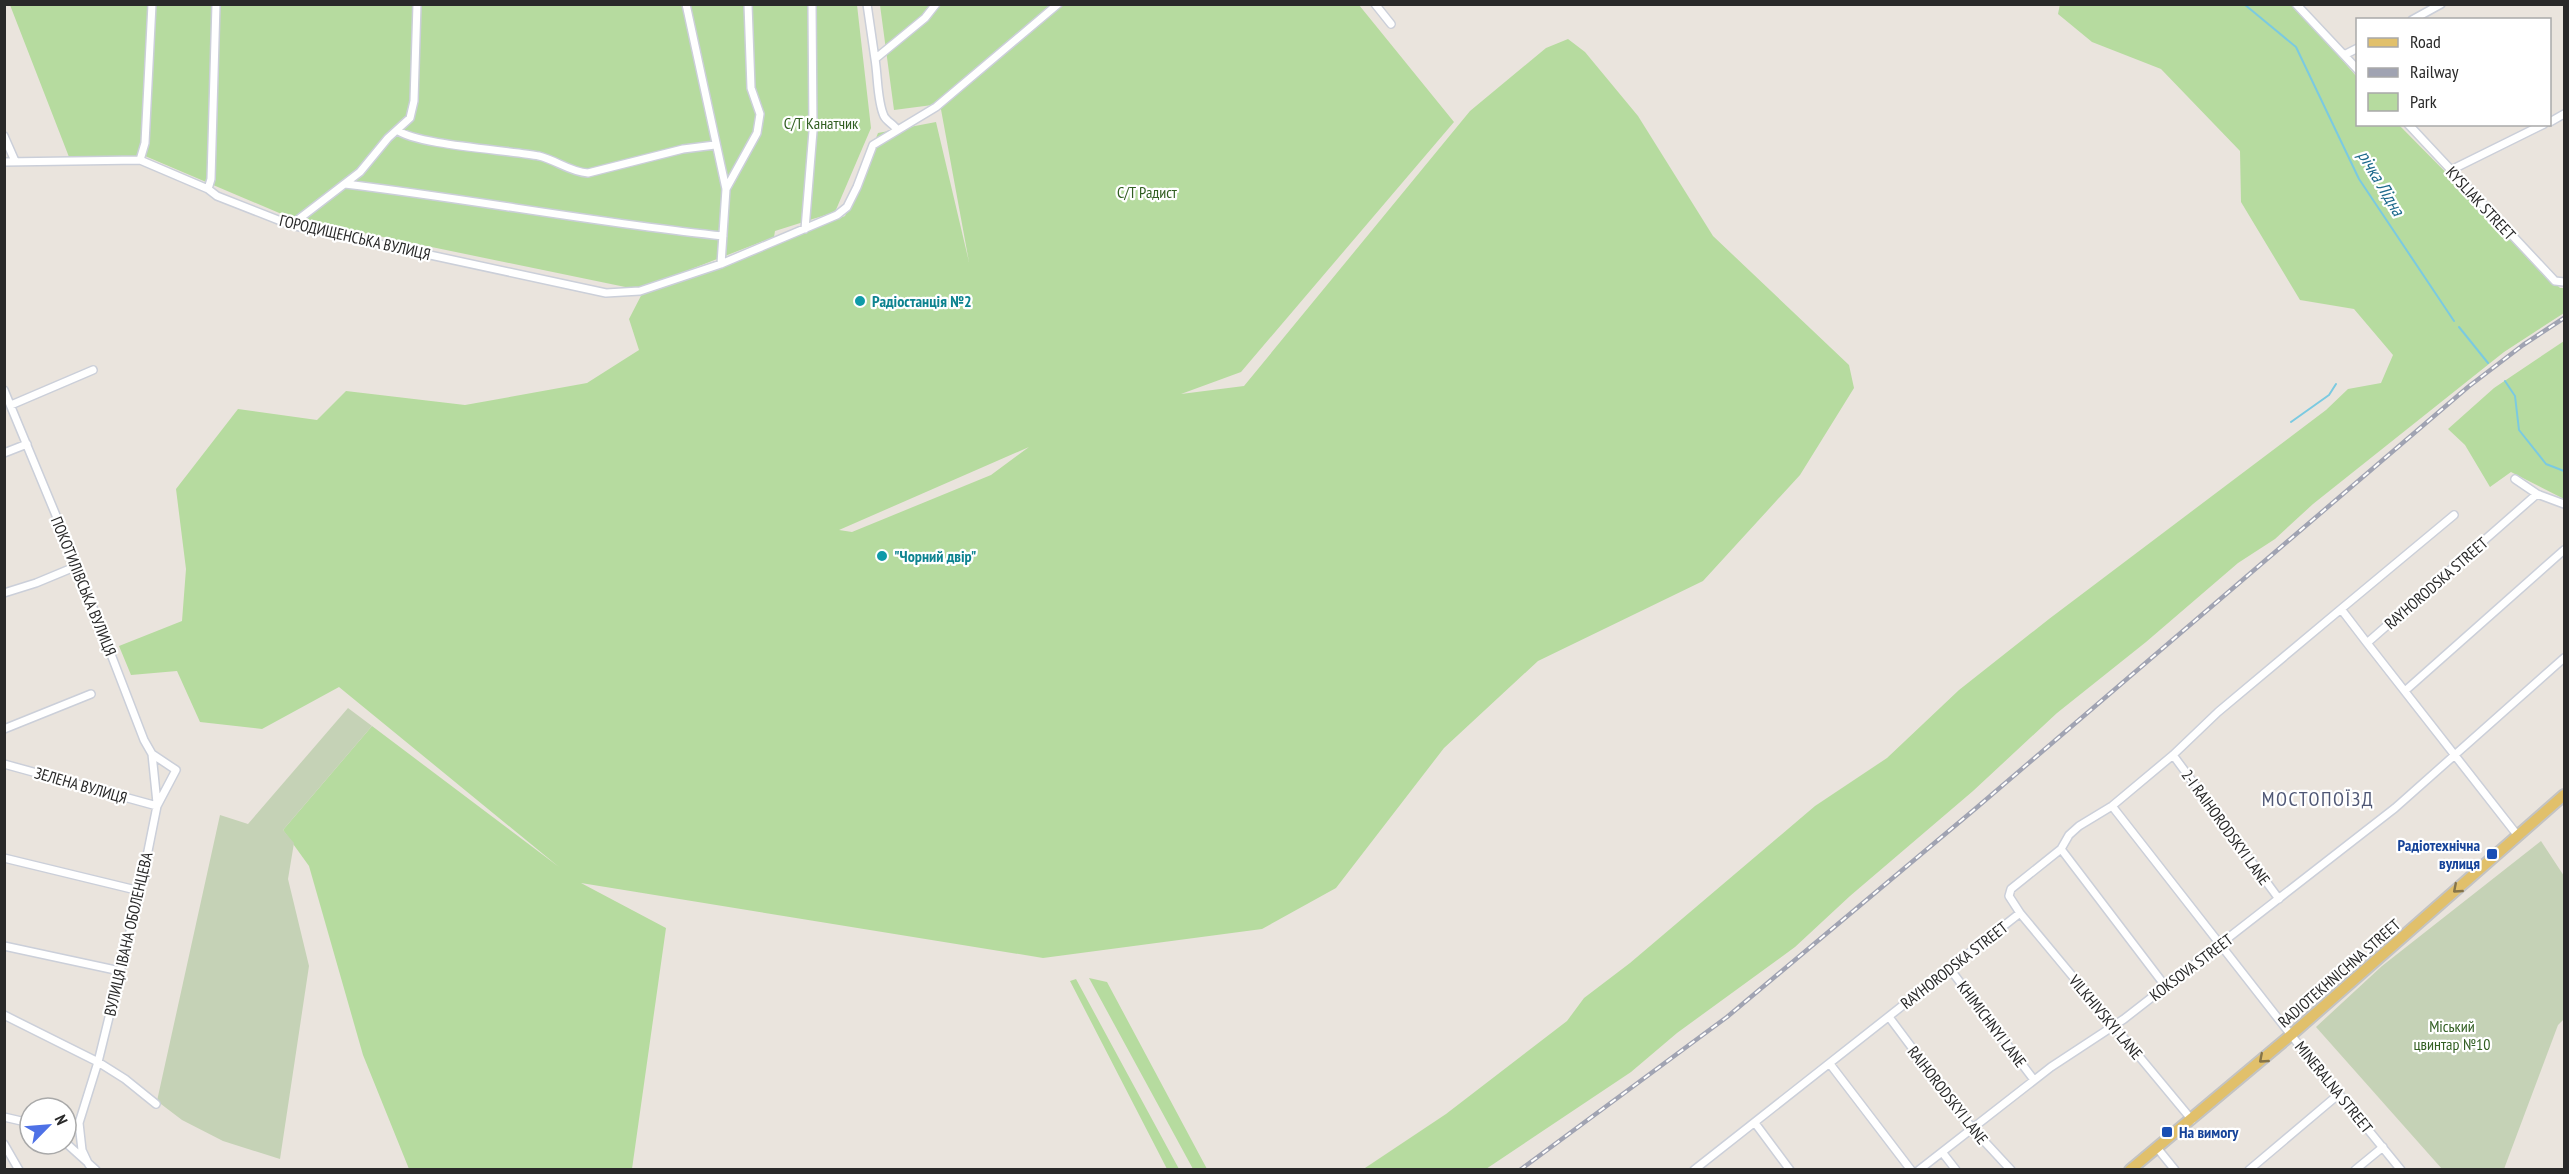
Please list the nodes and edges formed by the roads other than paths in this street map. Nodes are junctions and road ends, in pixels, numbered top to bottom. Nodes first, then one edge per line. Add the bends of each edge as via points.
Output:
1 (152, 4) edge
2 (216, 4) edge
3 (417, 4) edge
4 (686, 4) edge
5 (748, 4) edge
6 (812, 4) edge
7 (867, 4) edge
8 (936, 4) edge
9 (1058, 4) edge
10 (1375, 4) edge
11 (2296, 4) edge
12 (2441, 4) edge
13 (2416, 18) edge
14 (1391, 24) dead end
15 (2356, 49) edge
16 (2344, 55) junction
17 (875, 59) junction
18 (2356, 68) edge
19 (2565, 114) edge
20 (2551, 121) edge
21 (2410, 126) edge
22 (2540, 126) edge
23 (397, 130) junction
24 (897, 130) junction
25 (4, 136) edge
26 (715, 145) junction
27 (140, 160) junction
28 (15, 161) junction
29 (4, 162) edge
30 (2451, 170) junction
31 (345, 184) junction
32 (208, 189) junction
33 (726, 189) junction
34 (291, 225) junction
35 (805, 228) junction
36 (723, 237) junction
37 (721, 264) junction
38 (2565, 282) edge
39 (93, 370) dead end
40 (4, 390) edge
41 (11, 405) junction
42 (27, 444) junction
43 (4, 453) edge
44 (2515, 479) dead end
45 (2537, 494) junction
46 (2565, 504) edge
47 (2454, 515) dead end
48 (2565, 550) edge
49 (77, 566) junction
50 (4, 592) edge
51 (2342, 609) junction
52 (2367, 643) junction
53 (2565, 658) edge
54 (2406, 690) junction
55 (92, 694) dead end
56 (4, 729) edge
57 (2454, 753) junction
58 (152, 754) junction
59 (2173, 755) junction
60 (4, 764) edge
61 (2565, 795) edge
62 (157, 806) junction
63 (2112, 806) junction
64 (2518, 836) junction
65 (2061, 849) junction
66 (4, 858) edge
67 (140, 891) junction
68 (2279, 899) junction
69 (2020, 913) junction
70 (4, 946) edge
71 (2220, 946) junction
72 (1950, 969) junction
73 (120, 971) junction
74 (2166, 987) junction
75 (4, 1015) edge
76 (1889, 1017) junction
77 (2114, 1026) junction
78 (2291, 1035) junction
79 (98, 1062) junction
80 (1830, 1064) junction
81 (2034, 1080) junction
82 (2339, 1094) junction
83 (156, 1104) dead end
84 (2192, 1120) junction
85 (79, 1123) joint
86 (1755, 1123) junction
87 (1972, 1128) junction
88 (4, 1144) edge
89 (2383, 1147) junction
90 (2158, 1149) junction
91 (1942, 1152) junction
92 (78, 1154) edge
93 (89, 1165) junction
94 (19, 1170) edge
95 (96, 1170) edge
96 (1694, 1170) edge
97 (1790, 1170) edge
98 (1911, 1170) edge
99 (1919, 1170) edge
100 (1956, 1170) edge
101 (2011, 1170) edge
102 (2130, 1170) edge
103 (2175, 1170) edge
104 (2249, 1170) edge
105 (2355, 1170) edge
106 (2401, 1170) edge

1 - 27 street via 145,143
2 - 32 street
3 - 23 street via 414,101 410,118
4 - 26 street
5 - 33 street via 751,88 760,114 757,133
6 - 35 street via 813,131
7 - 17 street
8 - 17 street
9 - 24 street, ГОРОДИЩЕНСЬКА ВУЛИЦЯ via 936,107
10 - 14 street
11 - 16 street
12 - 13 street
15 - 16 street
16 - 18 street
17 - 24 street via 883,113
19 - 20 street
21 - 30 street, KYSLIAK STREET
22 - 30 street
23 - 26 street via 431,140 542,157 588,173
23 - 31 street
24 - 35 street, ГОРОДИЩЕНСЬКА ВУЛИЦЯ via 873,145 847,207
25 - 28 street
26 - 33 street
27 - 28 street, ГОРОДИЩЕНСЬКА ВУЛИЦЯ
27 - 32 street, ГОРОДИЩЕНСЬКА ВУЛИЦЯ
28 - 29 street, ГОРОДИЩЕНСЬКА ВУЛИЦЯ
30 - 38 street, KYSLIAK STREET via 2555,281
31 - 34 street
31 - 36 street
32 - 34 street, ГОРОДИЩЕНСЬКА ВУЛИЦЯ
33 - 36 street
34 - 37 street, ГОРОДИЩЕНСЬКА ВУЛИЦЯ via 606,293 640,291
35 - 37 street, ГОРОДИЩЕНСЬКА ВУЛИЦЯ
36 - 37 street
39 - 41 street
40 - 41 street, ПОКОТИЛІВСЬКА ВУЛИЦЯ
41 - 42 street, ПОКОТИЛІВСЬКА ВУЛИЦЯ
42 - 43 street
42 - 49 street, ПОКОТИЛІВСЬКА ВУЛИЦЯ
44 - 45 street
45 - 46 street
45 - 52 street, RAYHORODSKA STREET
47 - 51 street, RAYHORODSKA STREET
48 - 54 street
49 - 50 street
49 - 58 street, ПОКОТИЛІВСЬКА ВУЛИЦЯ
51 - 52 street
51 - 59 street, RAYHORODSKA STREET via 2218,711
52 - 54 street
53 - 57 street, KOKSOVA STREET
54 - 57 street
55 - 56 street
57 - 64 street
57 - 68 street, KOKSOVA STREET via 2395,808
58 - 62 street
58 - 62 street via 176,770
59 - 63 street, RAYHORODSKA STREET
59 - 68 street, 2-I RAIHORODSKYI LANE
60 - 62 street, ЗЕЛЕНА ВУЛИЦЯ
61 - 64 main road, RADIOTEKHNICHNA STREET
62 - 67 street, ВУЛИЦЯ ІВАНА ОБОЛЕНЦЕВА
63 - 65 street, RAYHORODSKA STREET via 2079,826
63 - 71 street, MINERALNA STREET
64 -> 78 main road, RADIOTEKHNICHNA STREET
65 - 69 street, RAYHORODSKA STREET via 2008,892
65 - 74 street
66 - 67 street
67 - 73 street, ВУЛИЦЯ ІВАНА ОБОЛЕНЦЕВА
68 - 71 street, KOKSOVA STREET
69 - 72 street, RAYHORODSKA STREET
69 - 77 street, VILKHIVSKYI LANE
70 - 73 street
71 - 74 street, KOKSOVA STREET
71 - 78 street, MINERALNA STREET
72 - 76 street, RAYHORODSKA STREET
72 - 81 street, KHIMICHNYI LANE
73 - 79 street, ВУЛИЦЯ ІВАНА ОБОЛЕНЦЕВА
74 - 77 street, KOKSOVA STREET
75 - 79 street
76 - 80 street, RAYHORODSKA STREET
76 - 87 street, RAIHORODSKYI LANE
77 - 81 street, KOKSOVA STREET
77 - 84 street, VILKHIVSKYI LANE
78 - 82 street, MINERALNA STREET
78 -> 84 main road, RADIOTEKHNICHNA STREET
79 - 83 street
79 - 85 street, ВУЛИЦЯ ІВАНА ОБОЛЕНЦЕВА
80 - 86 street, RAYHORODSKA STREET
80 - 98 street
81 - 87 street, KOKSOVA STREET
82 - 89 street, MINERALNA STREET
82 - 104 street
84 - 90 main road, RADIOTEKHNICHNA STREET
85 - 93 street via 82,1150
86 - 96 street, RAYHORODSKA STREET
86 - 97 street
87 - 91 street, KOKSOVA STREET
87 - 101 street, RAIHORODSKYI LANE
88 - 94 street
89 - 105 street
89 - 106 street, MINERALNA STREET
90 - 102 main road, RADIOTEKHNICHNA STREET
90 - 103 street
91 - 99 street, KOKSOVA STREET
91 - 100 street
92 - 93 street
93 - 95 street

